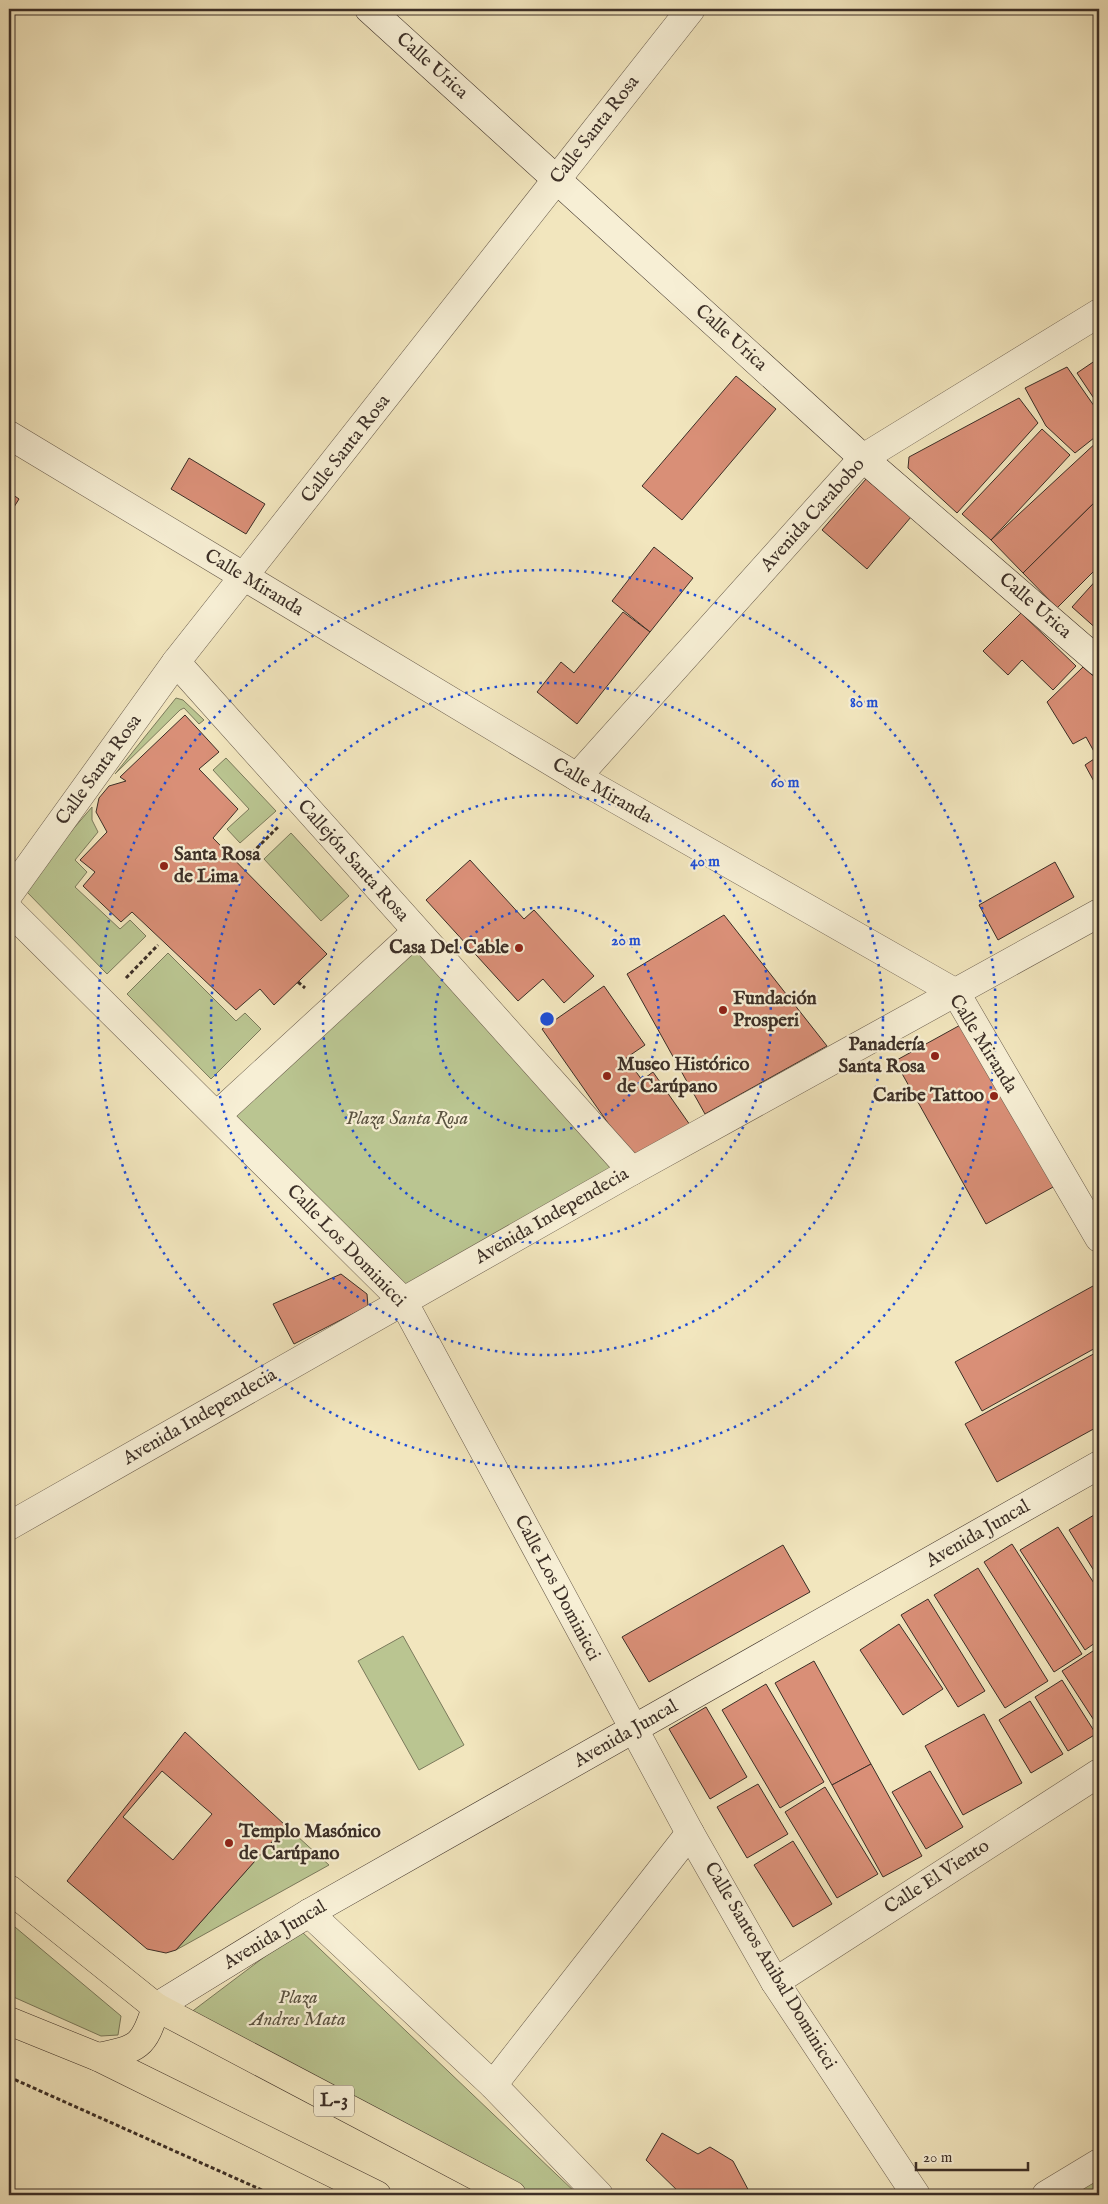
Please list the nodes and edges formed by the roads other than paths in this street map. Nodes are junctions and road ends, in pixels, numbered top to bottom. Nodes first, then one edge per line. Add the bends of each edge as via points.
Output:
1 (369, 9) edge
2 (691, 9) edge
3 (556, 179) junction
4 (1099, 313) edge
5 (9, 435) edge
6 (863, 458) junction
7 (245, 578) junction
8 (176, 662) junction
9 (1099, 662) edge
10 (577, 777) junction
11 (9, 894) edge
12 (9, 910) edge
13 (1099, 913) edge
14 (416, 932) junction
15 (956, 993) junction
16 (217, 1115) junction
17 (632, 1171) junction
18 (1099, 1238) edge
19 (403, 1301) junction
20 (1099, 1465) edge
21 (9, 1526) edge
22 (634, 1730) junction
23 (1099, 1773) edge
24 (690, 1833) junction
25 (9, 1889) edge
26 (309, 1913) junction
27 (775, 1982) junction
28 (156, 2007) junction
29 (9, 2021) edge
30 (98, 2057) junction
31 (493, 2085) junction
32 (1099, 2163) edge
33 (377, 2195) edge
34 (512, 2195) edge
35 (599, 2195) edge
36 (916, 2195) edge
37 (1046, 2195) edge

1 - 3 street, Calle Urica
2 - 3 street, Calle Santa Rosa
3 - 6 street, Calle Urica
3 - 7 street, Calle Santa Rosa
4 - 6 street, Avenida Carabobo
5 - 7 street, Calle Miranda
6 - 9 street, Calle Urica
6 - 10 street, Avenida Carabobo
7 - 8 street, Calle Santa Rosa
7 - 10 street, Calle Miranda
8 - 11 street, Calle Santa Rosa
8 - 14 street, Callejón Santa Rosa
10 - 15 street, Calle Miranda
12 - 16 street, Calle Los Dominicci
13 - 15 street, Avenida Independecia
14 - 16 street
14 - 17 street, Callejón Santa Rosa
15 - 17 street, Avenida Independecia
15 - 18 street, Calle Miranda
16 - 19 street, Calle Los Dominicci
17 - 19 street, Avenida Independecia
19 - 21 street, Avenida Independecia
19 - 22 street, Calle Los Dominicci
20 - 22 street, Avenida Juncal
22 - 24 street, Calle Santos Anibal Dominicci
22 - 26 street, Avenida Juncal
23 - 27 street, Calle El Viento
24 - 27 street, Calle Santos Anibal Dominicci
24 - 31 street
25 - 28 main road, L-3
26 - 28 street, Avenida Juncal
26 - 31 street
27 - 36 street, Calle Santos Anibal Dominicci
28 - 30 main road via 150,2029 140,2044 126,2052
28 - 34 main road, L-3
29 - 30 main road
30 - 33 main road
31 - 35 street
32 - 37 street

